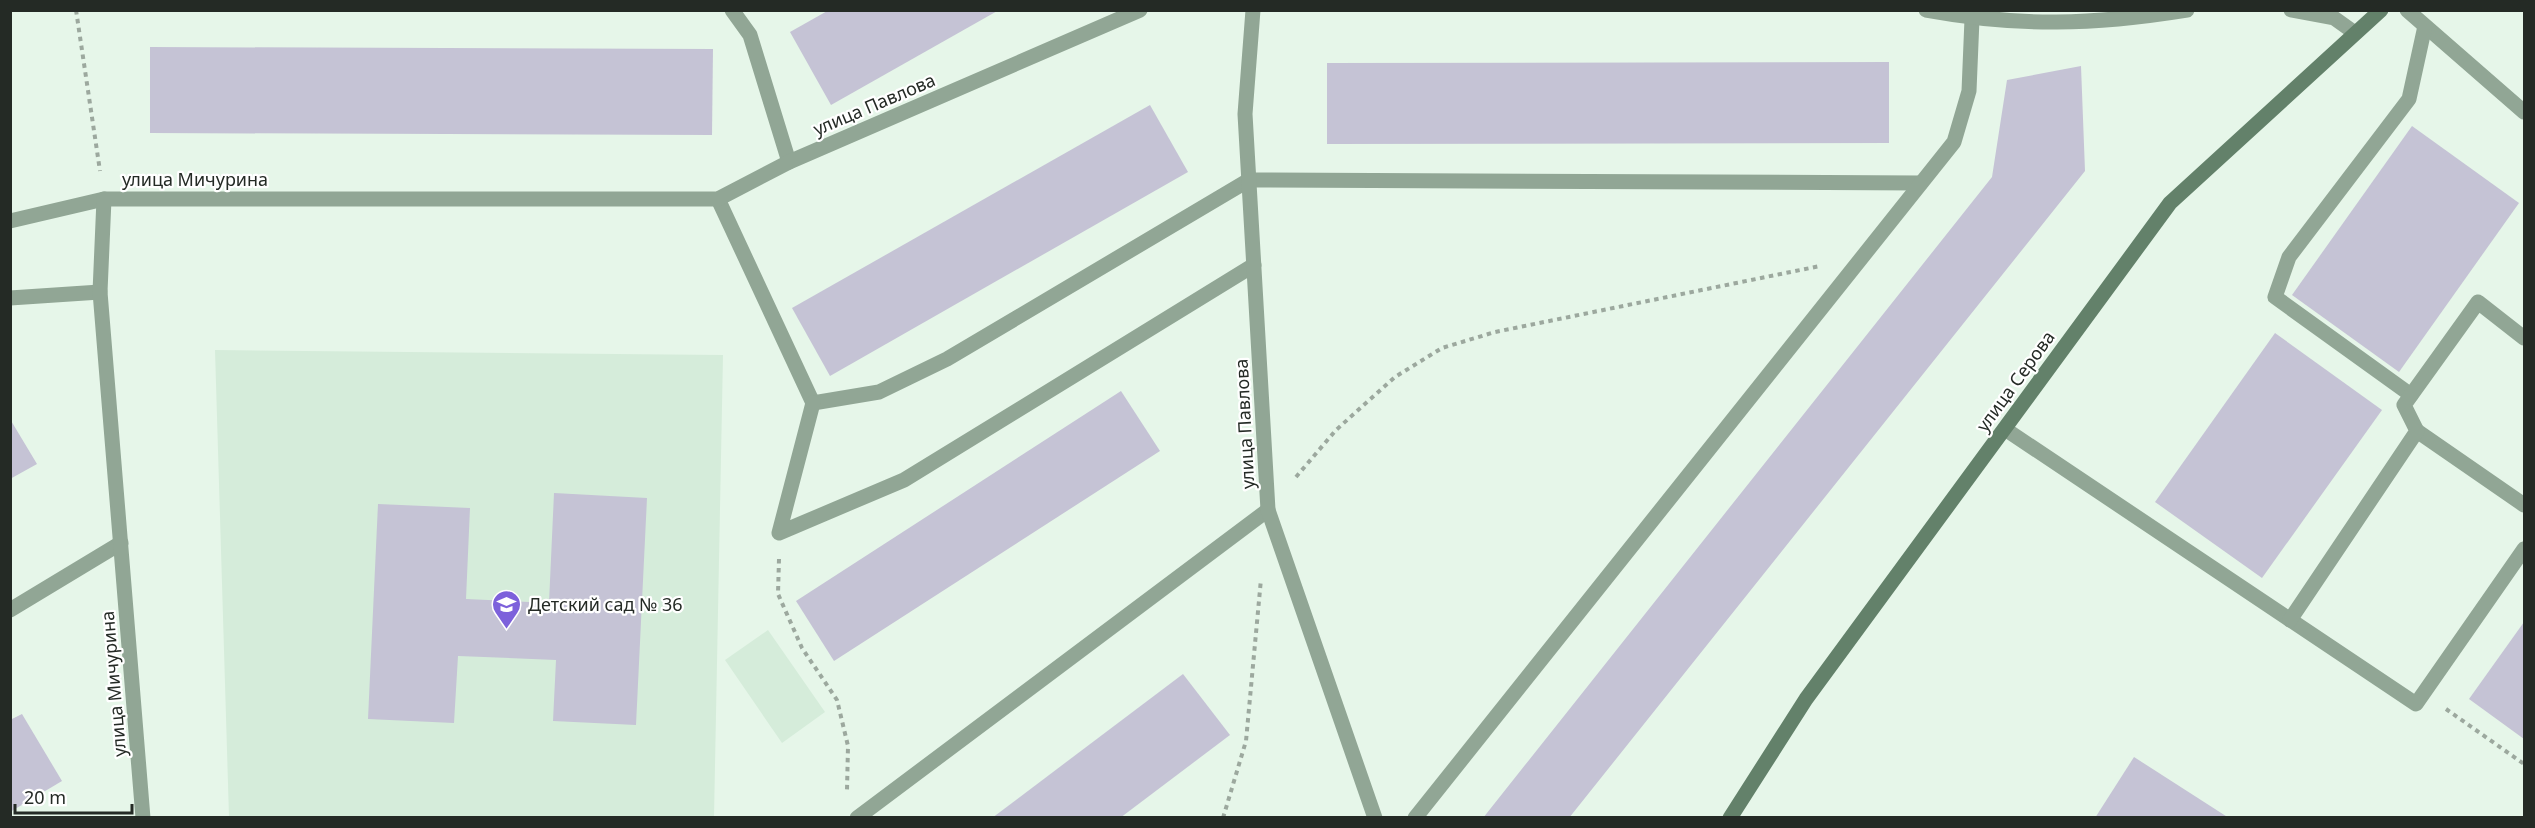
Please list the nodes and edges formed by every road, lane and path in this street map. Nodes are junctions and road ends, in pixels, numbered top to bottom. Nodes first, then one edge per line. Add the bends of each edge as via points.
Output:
1 (76, 10) edge
2 (732, 10) edge
3 (1140, 10) edge
4 (1253, 10) edge
5 (1926, 10) edge
6 (2187, 10) edge
7 (2291, 10) edge
8 (2381, 10) edge
9 (2407, 10) edge
10 (1972, 19) junction
11 (2425, 26) junction
12 (2355, 33) junction
13 (2524, 111) edge
14 (789, 162) junction
15 (1249, 180) junction
16 (1921, 183) junction
17 (104, 199) junction
18 (718, 199) junction
19 (10, 221) edge
20 (1862, 257) junction
21 (1254, 265) junction
22 (100, 292) junction
23 (10, 298) edge
24 (2524, 338) edge
25 (2411, 395) junction
26 (813, 403) junction
27 (2005, 429) junction
28 (2417, 431) junction
29 (2524, 505) edge
30 (1268, 510) junction
31 (779, 533) junction
32 (121, 543) junction
33 (2524, 549) edge
34 (1263, 567) dead end
35 (10, 610) edge
36 (2290, 620) junction
37 (2423, 693) junction
38 (2524, 764) edge
39 (846, 794) dead end
40 (143, 818) edge
41 (857, 818) edge
42 (1223, 818) edge
43 (1375, 818) edge
44 (1415, 818) edge
45 (1730, 818) edge

1 - 17 path
2 - 14 street via 750,34
3 - 14 street, улица Павлова
4 - 15 street, улица Павлова via 1245,114
5 - 10 street
6 - 10 street via 2062,25
7 - 12 street via 2334,18
8 - 12 main road, улица Серова
9 - 11 street
10 - 16 street via 1969,91 1954,142
11 - 13 street
11 - 25 street via 2409,99 2289,257 2275,297
12 - 27 main road, улица Серова via 2170,203
14 - 18 street, улица Мичурина
15 - 16 street
15 - 21 street, улица Павлова
15 - 26 street via 947,359 879,392
16 - 20 street
17 - 18 street, улица Мичурина
17 - 19 street
17 - 22 street, улица Мичурина
18 - 26 street
20 - 30 path via 1495,332 1442,348 1395,377 1336,430
20 - 44 street
21 - 30 street, улица Павлова
21 - 31 street via 904,480
22 - 23 street
22 - 32 street, улица Мичурина
24 - 25 street via 2478,302
25 - 28 street via 2404,405
26 - 31 street
27 - 36 street
27 - 45 main road, улица Серова via 1806,699
28 - 29 street
28 - 36 street
30 - 41 street
30 - 43 street, улица Павлова
31 - 39 path via 778,594 802,648 837,700 848,746
32 - 35 street
32 - 40 street, улица Мичурина
33 - 37 street
34 - 42 path via 1246,741
36 - 37 street via 2416,704
37 - 38 path

